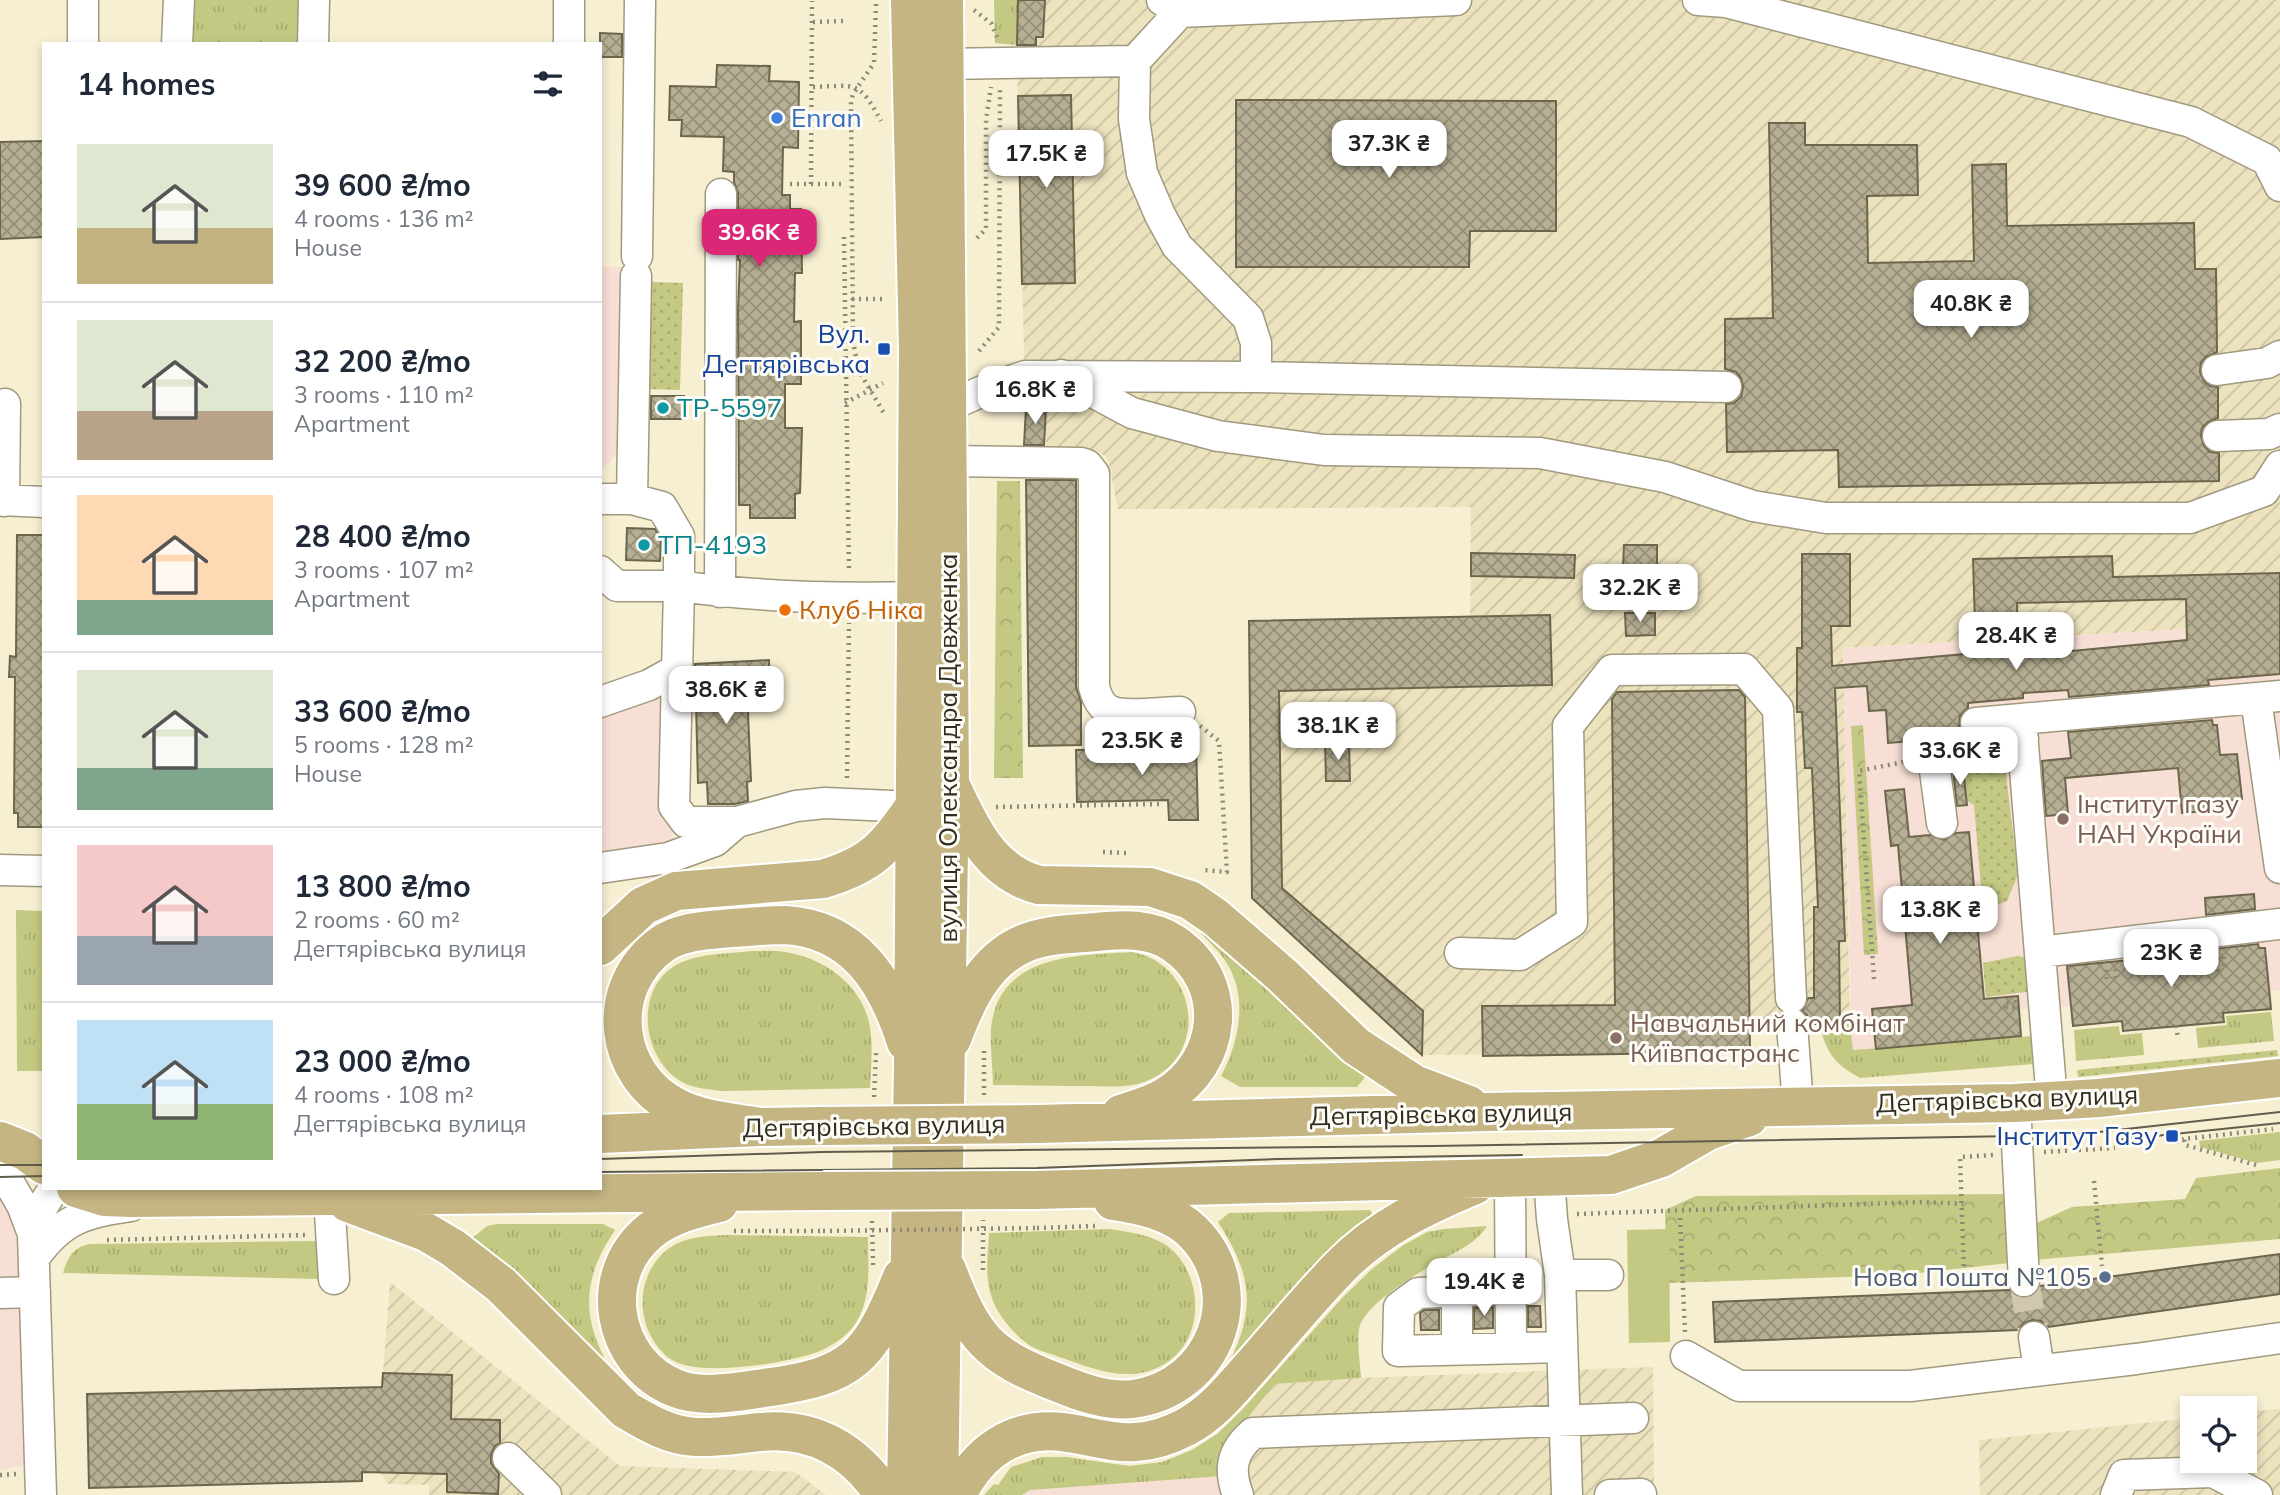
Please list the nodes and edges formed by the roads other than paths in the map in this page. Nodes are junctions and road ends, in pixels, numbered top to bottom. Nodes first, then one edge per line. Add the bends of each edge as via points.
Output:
1 (83, 0) edge
2 (179, 0) edge
3 (314, 0) edge
4 (569, 0) edge
5 (640, 0) edge
6 (910, 0) edge
7 (944, 0) edge
8 (1456, 0) edge
9 (1698, 0) edge
10 (1171, 6) edge
11 (83, 42) edge
12 (177, 42) edge
13 (313, 42) edge
14 (569, 42) edge
15 (1135, 61) junction
16 (944, 64) junction
17 (912, 88) junction
18 (2280, 186) edge
19 (721, 194) dead end
20 (2280, 356) edge
21 (2217, 370) dead end
22 (1061, 375) junction
23 (1256, 377) junction
24 (1726, 387) dead end
25 (5, 404) dead end
26 (949, 406) junction
27 (2280, 429) edge
28 (2218, 436) dead end
29 (949, 461) junction
30 (2280, 467) edge
31 (602, 499) edge
32 (632, 499) junction
33 (2, 500) edge
34 (42, 502) edge
35 (602, 573) edge
36 (679, 586) junction
37 (720, 592) junction
38 (916, 597) junction
39 (676, 670) junction
40 (2268, 698) edge
41 (602, 701) edge
42 (1180, 712) road end
43 (1976, 723) dead end
44 (2022, 730) junction
45 (950, 783) junction
46 (914, 807) junction
47 (737, 822) junction
48 (1942, 822) dead end
49 (602, 868) edge
50 (2280, 868) edge
51 (0, 870) edge
52 (42, 871) edge
53 (2280, 924) edge
54 (602, 944) edge
55 (2040, 951) junction
56 (1461, 953) dead end
57 (929, 1062) junction
58 (2280, 1078) edge
59 (2034, 1102) junction
60 (1789, 1106) junction
61 (1488, 1112) junction
62 (1095, 1124) junction
63 (759, 1126) junction
64 (0, 1128) edge
65 (42, 1128) edge
66 (602, 1134) edge
67 (0, 1141) edge
68 (42, 1164) edge
69 (0, 1167) edge
70 (1500, 1177) junction
71 (1549, 1177) junction
72 (53, 1190) edge
73 (82, 1190) edge
74 (1035, 1190) junction
75 (765, 1192) junction
76 (329, 1196) junction
77 (187, 1198) junction
78 (34, 1246) junction
79 (926, 1258) junction
80 (1560, 1275) junction
81 (1608, 1275) dead end
82 (334, 1279) dead end
83 (2024, 1281) tunnel mouth
84 (1511, 1289) junction
85 (1457, 1291) junction
86 (35, 1292) junction
87 (0, 1293) edge
88 (2034, 1336) tunnel mouth
89 (2280, 1338) edge
90 (1562, 1347) junction
91 (1510, 1348) junction
92 (1457, 1349) junction
93 (1686, 1356) road end
94 (2039, 1370) junction
95 (1633, 1418) dead end
96 (1564, 1420) junction
97 (508, 1458) dead end
98 (1641, 1494) edge
99 (41, 1495) edge
100 (546, 1495) edge
101 (884, 1495) edge
102 (906, 1495) edge
103 (939, 1495) edge
104 (957, 1495) edge
105 (1238, 1495) edge
106 (1567, 1495) edge
107 (1610, 1495) edge
108 (2116, 1495) edge
109 (2257, 1495) edge

1 - 11 street
2 - 12 street
3 - 13 street
4 - 14 street
5 - 32 street
6 - 17 main road, вулиця Олександра Довженка
7 - 16 main road, вулиця Олександра Довженка
8 - 10 street
9 - 18 street via 1726,2 2191,122 2267,160
10 - 15 street
15 - 16 street
15 - 23 street via 1134,119 1142,173 1177,246 1248,318 1256,343
16 - 17 street via 923,73
16 - 26 main road, вулиця Олександра Довженка
17 - 38 main road, вулиця Олександра Довженка via 918,349
19 - 37 street
20 - 21 street via 2267,363
22 - 23 street
22 - 26 street via 1025,376
22 - 30 street via 1132,413 1218,436 1324,450 1540,453 1665,477 1754,506 1826,519 2190,518 2264,491
23 - 24 street
25 - 33 street
26 - 29 main road, вулиця Олександра Довженка
27 - 28 street via 2269,434
29 - 42 street via 1081,463 1092,469 1097,698 1114,713
29 - 45 main road, вулиця Олександра Довженка
31 - 32 street
32 - 36 street via 662,508 679,537
33 - 34 street
35 - 36 street via 617,586
36 - 37 street
36 - 39 street
37 - 38 street via 849,599
38 - 46 main road, вулиця Олександра Довженка
39 - 41 street
39 - 47 street via 674,806 686,821
40 - 44 street
40 - 50 street
43 - 44 street
44 - 48 street via 1933,756
44 - 55 street
45 - 57 main road, вулиця Олександра Довженка
45 - 61 main road via 986,852 1006,870 1039,885 1150,887 1190,900 1215,916 1356,1046 1414,1084
46 - 47 street via 825,803
46 - 54 main road, вулиця Олександра Довженка via 887,845 844,873 823,879 676,891 643,906
46 - 57 main road, вулиця Олександра Довженка
47 - 49 street via 715,841 668,858
51 - 52 street
53 - 55 street
55 - 59 street
56 - 60 street via 1520,955 1572,922 1569,726 1612,670 1744,669 1778,709 1792,1011
57 - 62 main road via 986,972 1024,943 1131,929 1153,934 1173,943 1203,976 1212,995 1213,1032 1208,1050 1166,1097
57 - 63 main road via 871,969 836,940 786,925 704,930 662,943 635,973 623,1002 624,1046 632,1065 645,1083 677,1108
57 - 79 main road, вулиця Олександра Довженка
58 - 59 main road, Дегтярівська вулиця
59 - 60 main road, Дегтярівська вулиця
59 - 83 street
60 - 61 main road, Дегтярівська вулиця
60 - 71 main road via 1708,1131 1661,1158 1611,1175
61 - 62 main road, Дегтярівська вулиця
62 - 63 main road, Дегтярівська вулиця, bridge
63 - 66 main road, Дегтярівська вулиця
64 - 65 main road
67 - 68 main road
69 - 78 street via 22,1205
70 - 71 main road
70 - 74 main road
70 - 84 street
70 - 104 main road via 1402,1219 1364,1245 1215,1407 1189,1426 1135,1443 1062,1432 1015,1437 985,1455 968,1473
71 - 80 street
72 - 78 street via 41,1209
73 - 77 main road via 105,1197
74 - 75 main road, bridge via 822,1208
74 - 79 main road via 1161,1212 1181,1222 1203,1245 1220,1278 1221,1318 1201,1362 1183,1379 1161,1392 1133,1399 1107,1398 1015,1365 995,1353 976,1331
75 - 76 main road
75 - 79 main road via 669,1219 651,1230 629,1256 616,1311 627,1345 657,1379 677,1389 723,1393 831,1374 867,1347
76 - 77 main road
76 - 82 street
76 - 101 main road via 426,1232 453,1248 501,1285 626,1410 648,1423 694,1437 803,1433 851,1458
77 - 78 street via 76,1218
78 - 86 street
79 - 102 main road, вулиця Олександра Довженка
79 - 103 main road, вулиця Олександра Довженка
80 - 81 street
80 - 90 street
84 - 85 street
84 - 91 street
85 - 92 street
85 - 92 street via 1418,1293 1399,1307 1398,1350
86 - 87 street
86 - 99 street
88 - 94 street
89 - 94 street
90 - 91 street
90 - 96 street
91 - 92 street
93 - 94 street via 1739,1386 1910,1386
95 - 96 street
96 - 105 street via 1253,1433 1237,1439
96 - 106 street
97 - 100 street
98 - 107 street
108 - 109 street via 2124,1475 2213,1472

